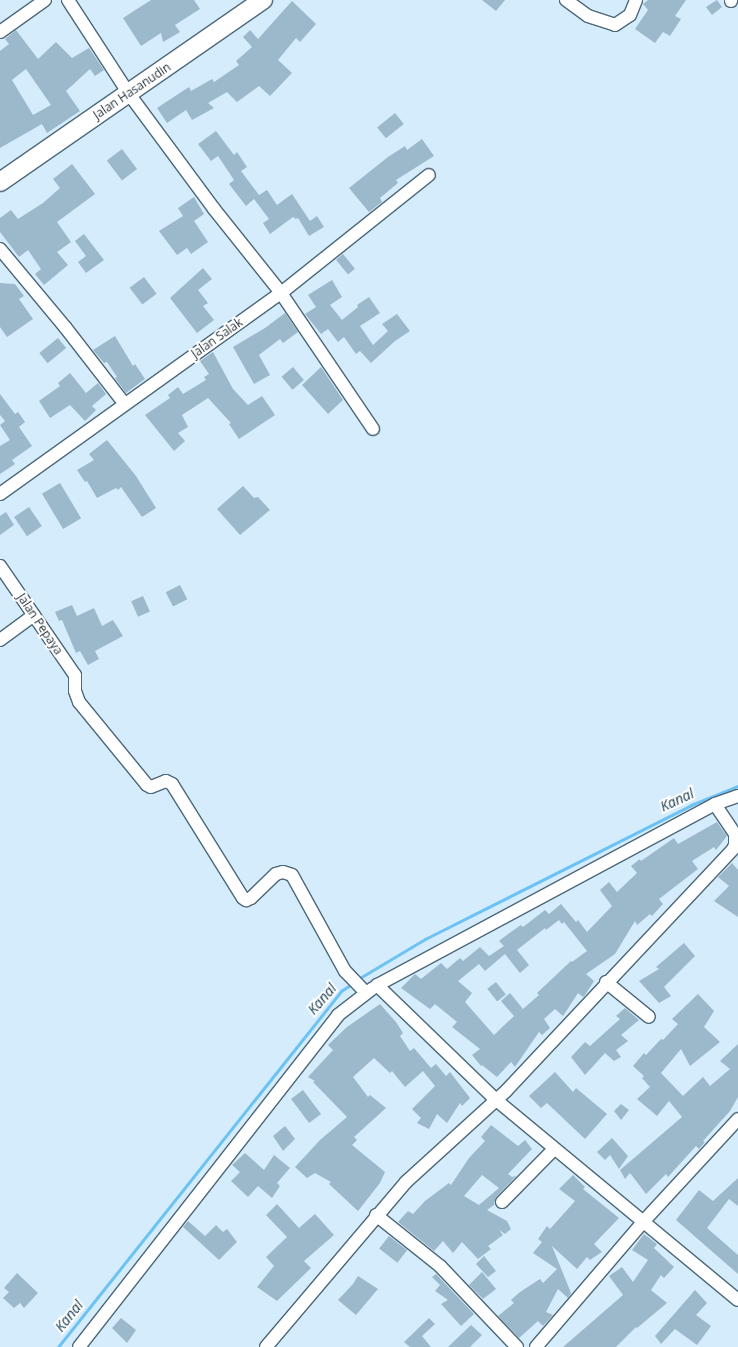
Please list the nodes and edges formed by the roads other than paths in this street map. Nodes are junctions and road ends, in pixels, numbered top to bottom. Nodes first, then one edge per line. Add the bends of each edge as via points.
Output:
1 (45, 0) edge
2 (68, 0) edge
3 (263, 0) edge
4 (566, 0) edge
5 (636, 0) edge
6 (0, 32) edge
7 (129, 94) junction
8 (429, 175) dead end
9 (0, 182) edge
10 (0, 250) edge
11 (281, 293) junction
12 (124, 403) junction
13 (373, 428) dead end
14 (0, 494) edge
15 (0, 566) edge
16 (34, 615) junction
17 (0, 640) edge
18 (738, 796) edge
19 (715, 804) junction
20 (606, 982) junction
21 (377, 986) junction
22 (364, 991) junction
23 (648, 1017) dead end
24 (495, 1099) junction
25 (738, 1119) edge
26 (554, 1149) junction
27 (502, 1202) dead end
28 (376, 1215) junction
29 (643, 1222) junction
30 (738, 1300) edge
31 (268, 1346) edge
32 (79, 1347) edge
33 (517, 1347) edge
34 (536, 1347) edge

1 - 6 street
2 - 7 street
3 - 7 main road, Jalan Hasanudin
4 - 5 street via 588,16 616,25 630,15
7 - 9 main road, Jalan Hasanudin
7 - 11 street via 214,210
8 - 11 street, Jalan Salak
10 - 12 street
11 - 12 street, Jalan Salak
11 - 13 street
12 - 14 street, Jalan Salak
15 - 16 street, Jalan Pepaya
16 - 17 street
16 - 22 street, Jalan Pepaya via 75,675 79,702 147,785 151,788 166,781 172,784 242,898 251,898 276,874 292,875 344,971
18 - 19 street
19 - 20 street via 735,834 733,849
19 - 21 street
20 - 23 street
20 - 24 street
21 - 22 street
21 - 24 street
22 - 32 street via 338,1015
24 - 26 street
24 - 28 street via 406,1182
25 - 29 street
26 - 27 street
26 - 29 street
28 - 31 street
28 - 33 street via 440,1266
29 - 30 street
29 - 34 street

